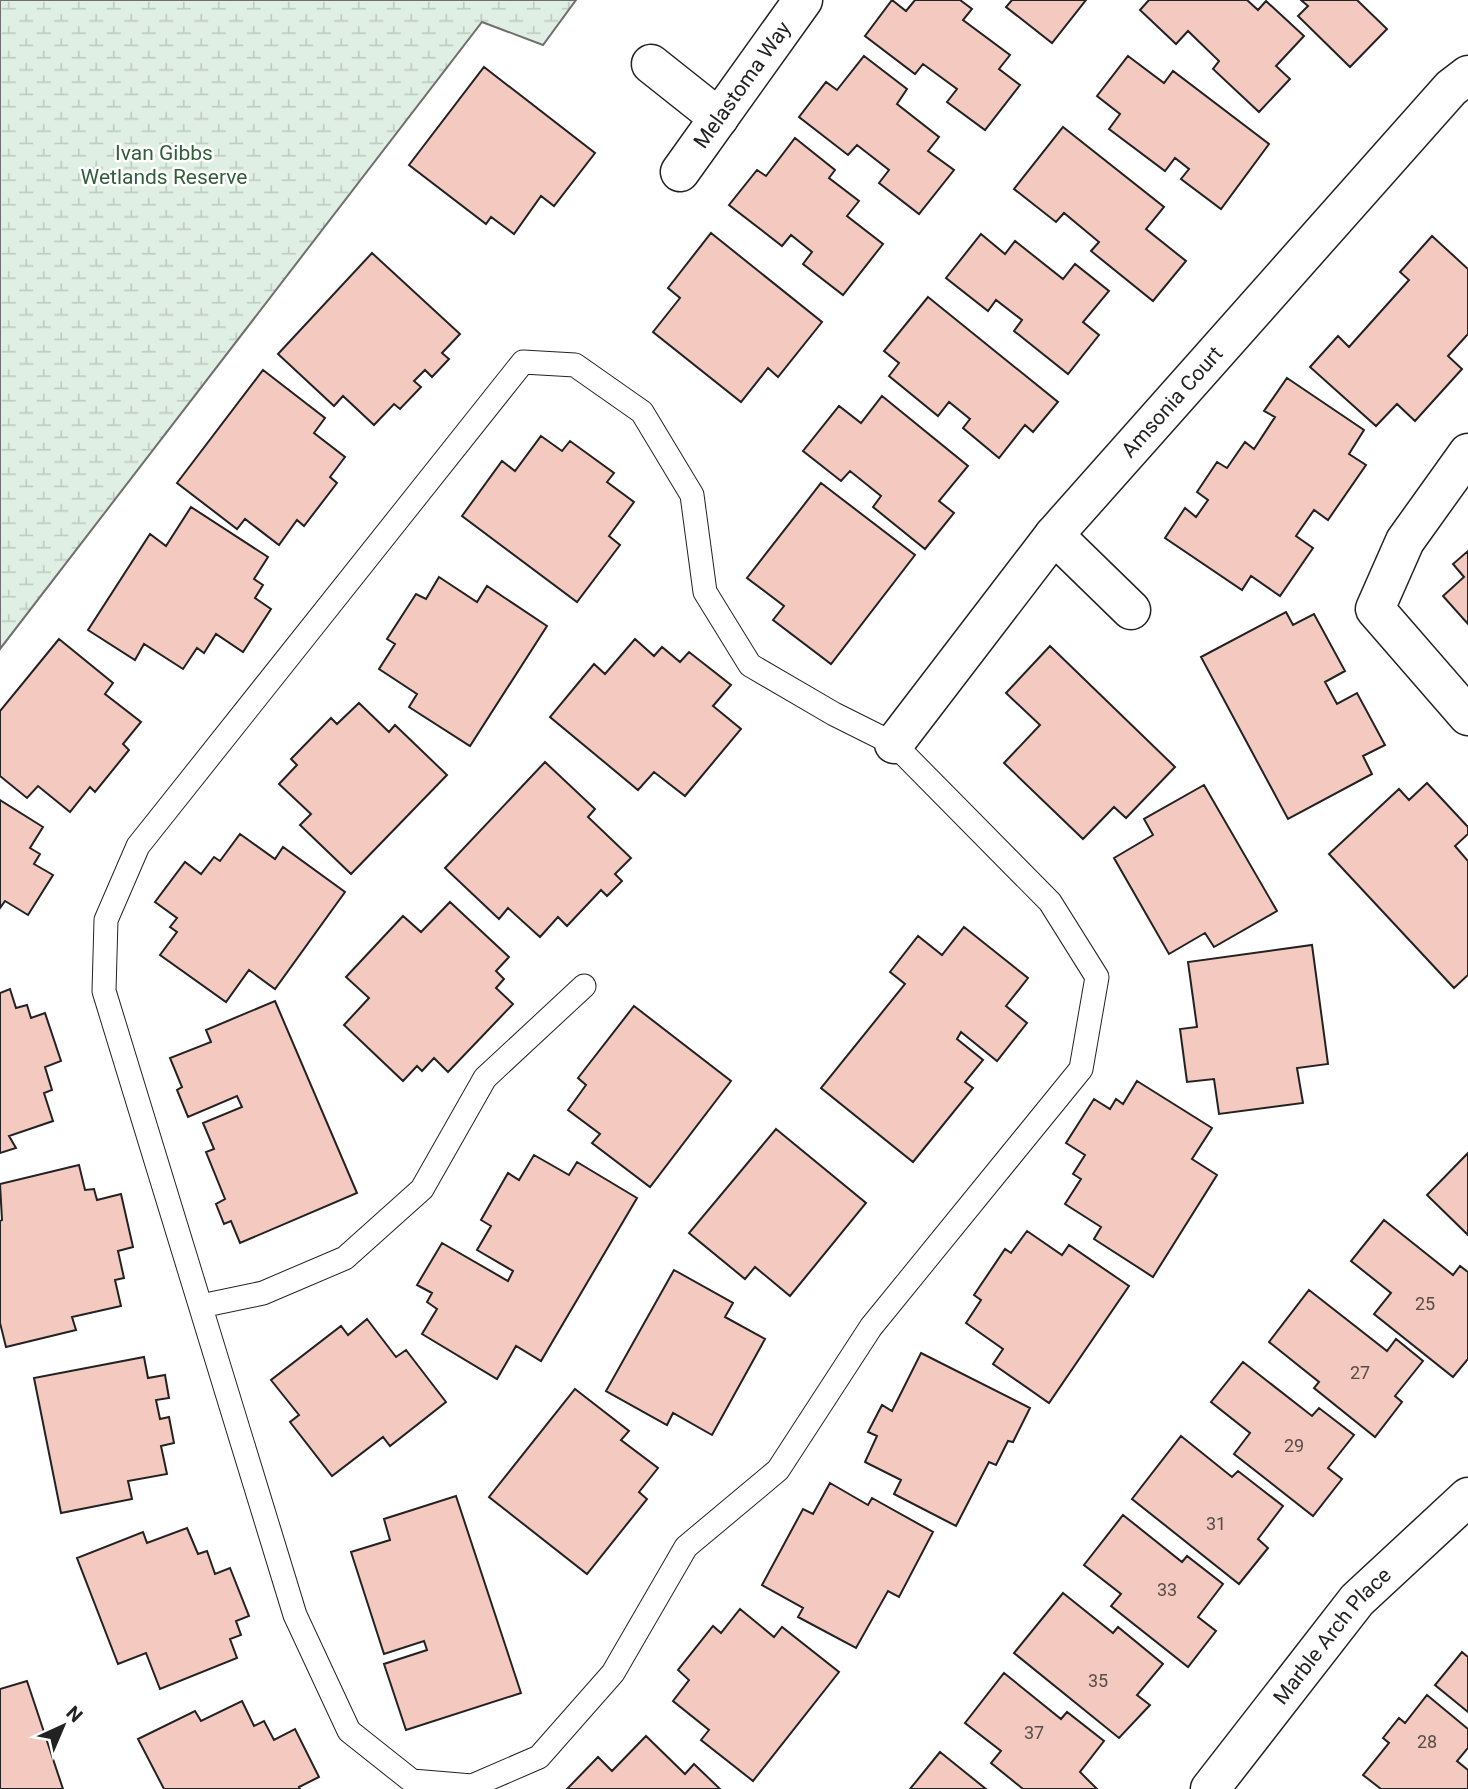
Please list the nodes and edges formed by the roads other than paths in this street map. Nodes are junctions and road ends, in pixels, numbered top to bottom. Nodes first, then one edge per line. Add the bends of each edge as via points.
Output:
1 (803, 0) edge
2 (651, 64) dead end
3 (1468, 75) edge
4 (719, 118) junction
5 (680, 172) dead end
6 (1468, 453) edge
7 (1054, 534) junction
8 (1131, 610) dead end
9 (1468, 716) edge
10 (894, 744) junction
11 (584, 986) dead end
12 (201, 1306) junction
13 (1468, 1497) edge
14 (412, 1785) edge
15 (1210, 1789) edge

1 - 4 street, Melastoma Way
2 - 4 street
3 - 7 street, Amsonia Court via 1451,88
4 - 5 street, Melastoma Way
6 - 9 street via 1405,541 1375,609
7 - 8 street
7 - 10 street, Amsonia Court
10 - 12 lane via 750,665 705,592 692,495 642,412 575,365 523,362 138,846 106,920 104,991
10 - 14 lane via 1050,902 1097,978 1081,1069 871,1327 778,1469 686,1547 613,1673 539,1757 472,1786
11 - 12 lane via 485,1078 422,1189 345,1258 263,1293
12 - 14 lane via 295,1615 349,1731
13 - 15 street, Marble Arch Place via 1357,1600

